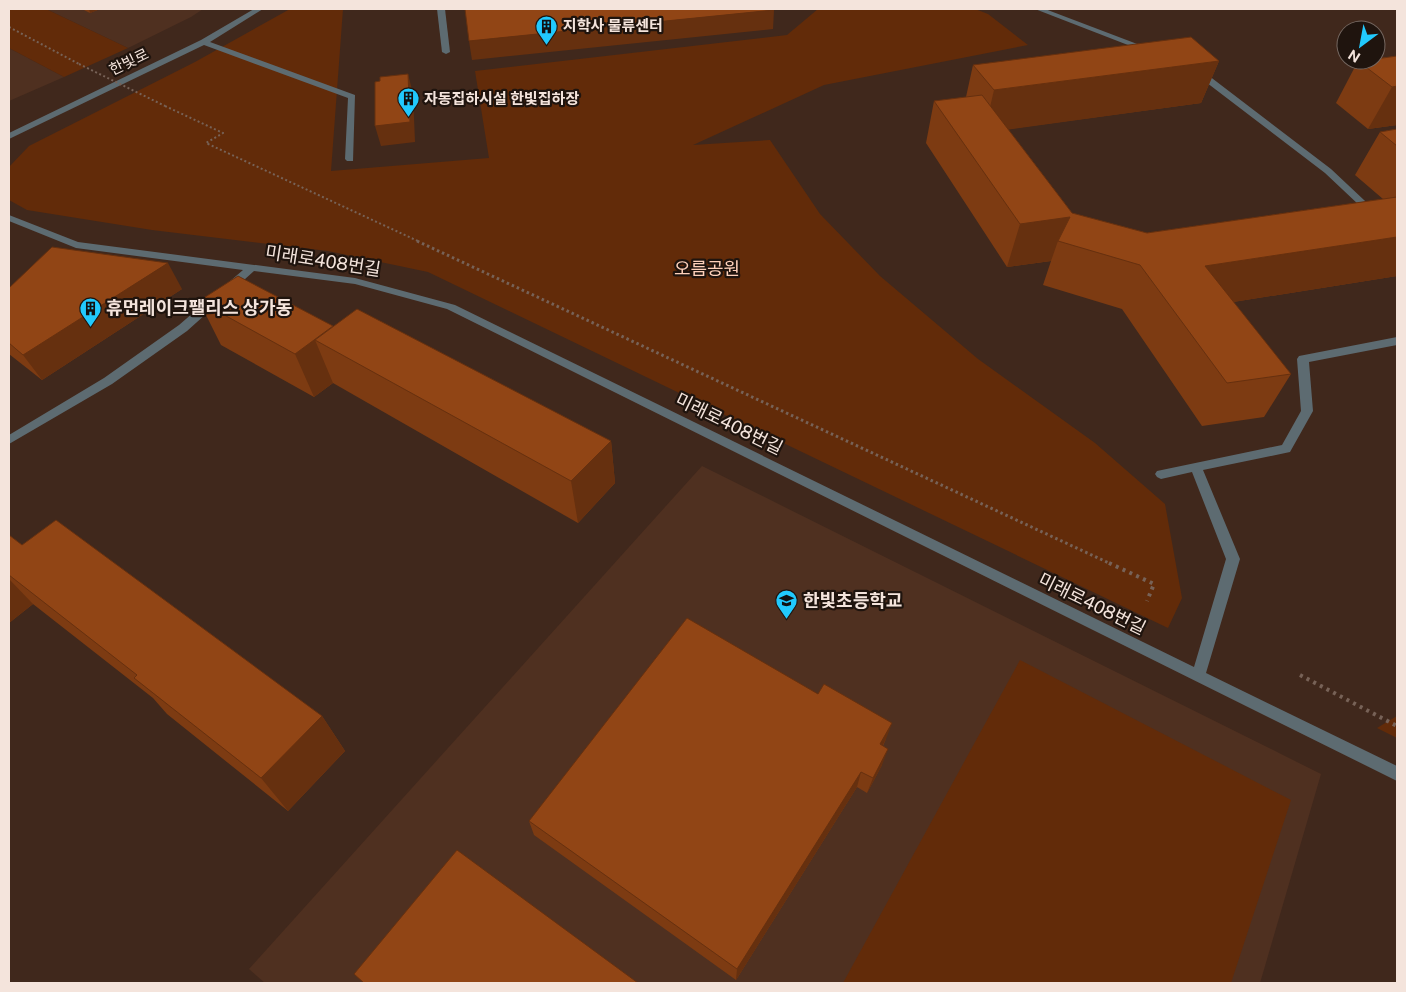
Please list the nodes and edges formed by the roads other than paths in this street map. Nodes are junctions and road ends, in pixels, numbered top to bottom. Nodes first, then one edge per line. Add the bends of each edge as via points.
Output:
1 (259, 9) edge
2 (441, 9) edge
3 (1039, 9) edge
4 (204, 42) junction
5 (446, 52) dead end
6 (1156, 53) edge
7 (1187, 66) edge
8 (9, 136) edge
9 (350, 159) dead end
10 (9, 218) edge
11 (1397, 236) edge
12 (252, 267) junction
13 (1397, 341) edge
14 (9, 440) edge
15 (1196, 467) junction
16 (1161, 474) dead end
17 (1198, 676) junction
18 (1397, 774) edge

1 - 4 street, 한빛로
2 - 5 street
3 - 6 street
4 - 8 street, 한빛로
4 - 9 street via 352,97
7 - 11 street via 1328,171
10 - 12 street, 미래로408번길 via 76,244
12 - 14 street via 183,328 108,381
12 - 17 street, 미래로408번길 via 355,281 451,307
13 - 15 street via 1304,359 1308,411 1286,449
15 - 16 street
15 - 17 street via 1233,559
17 - 18 street, 미래로408번길

